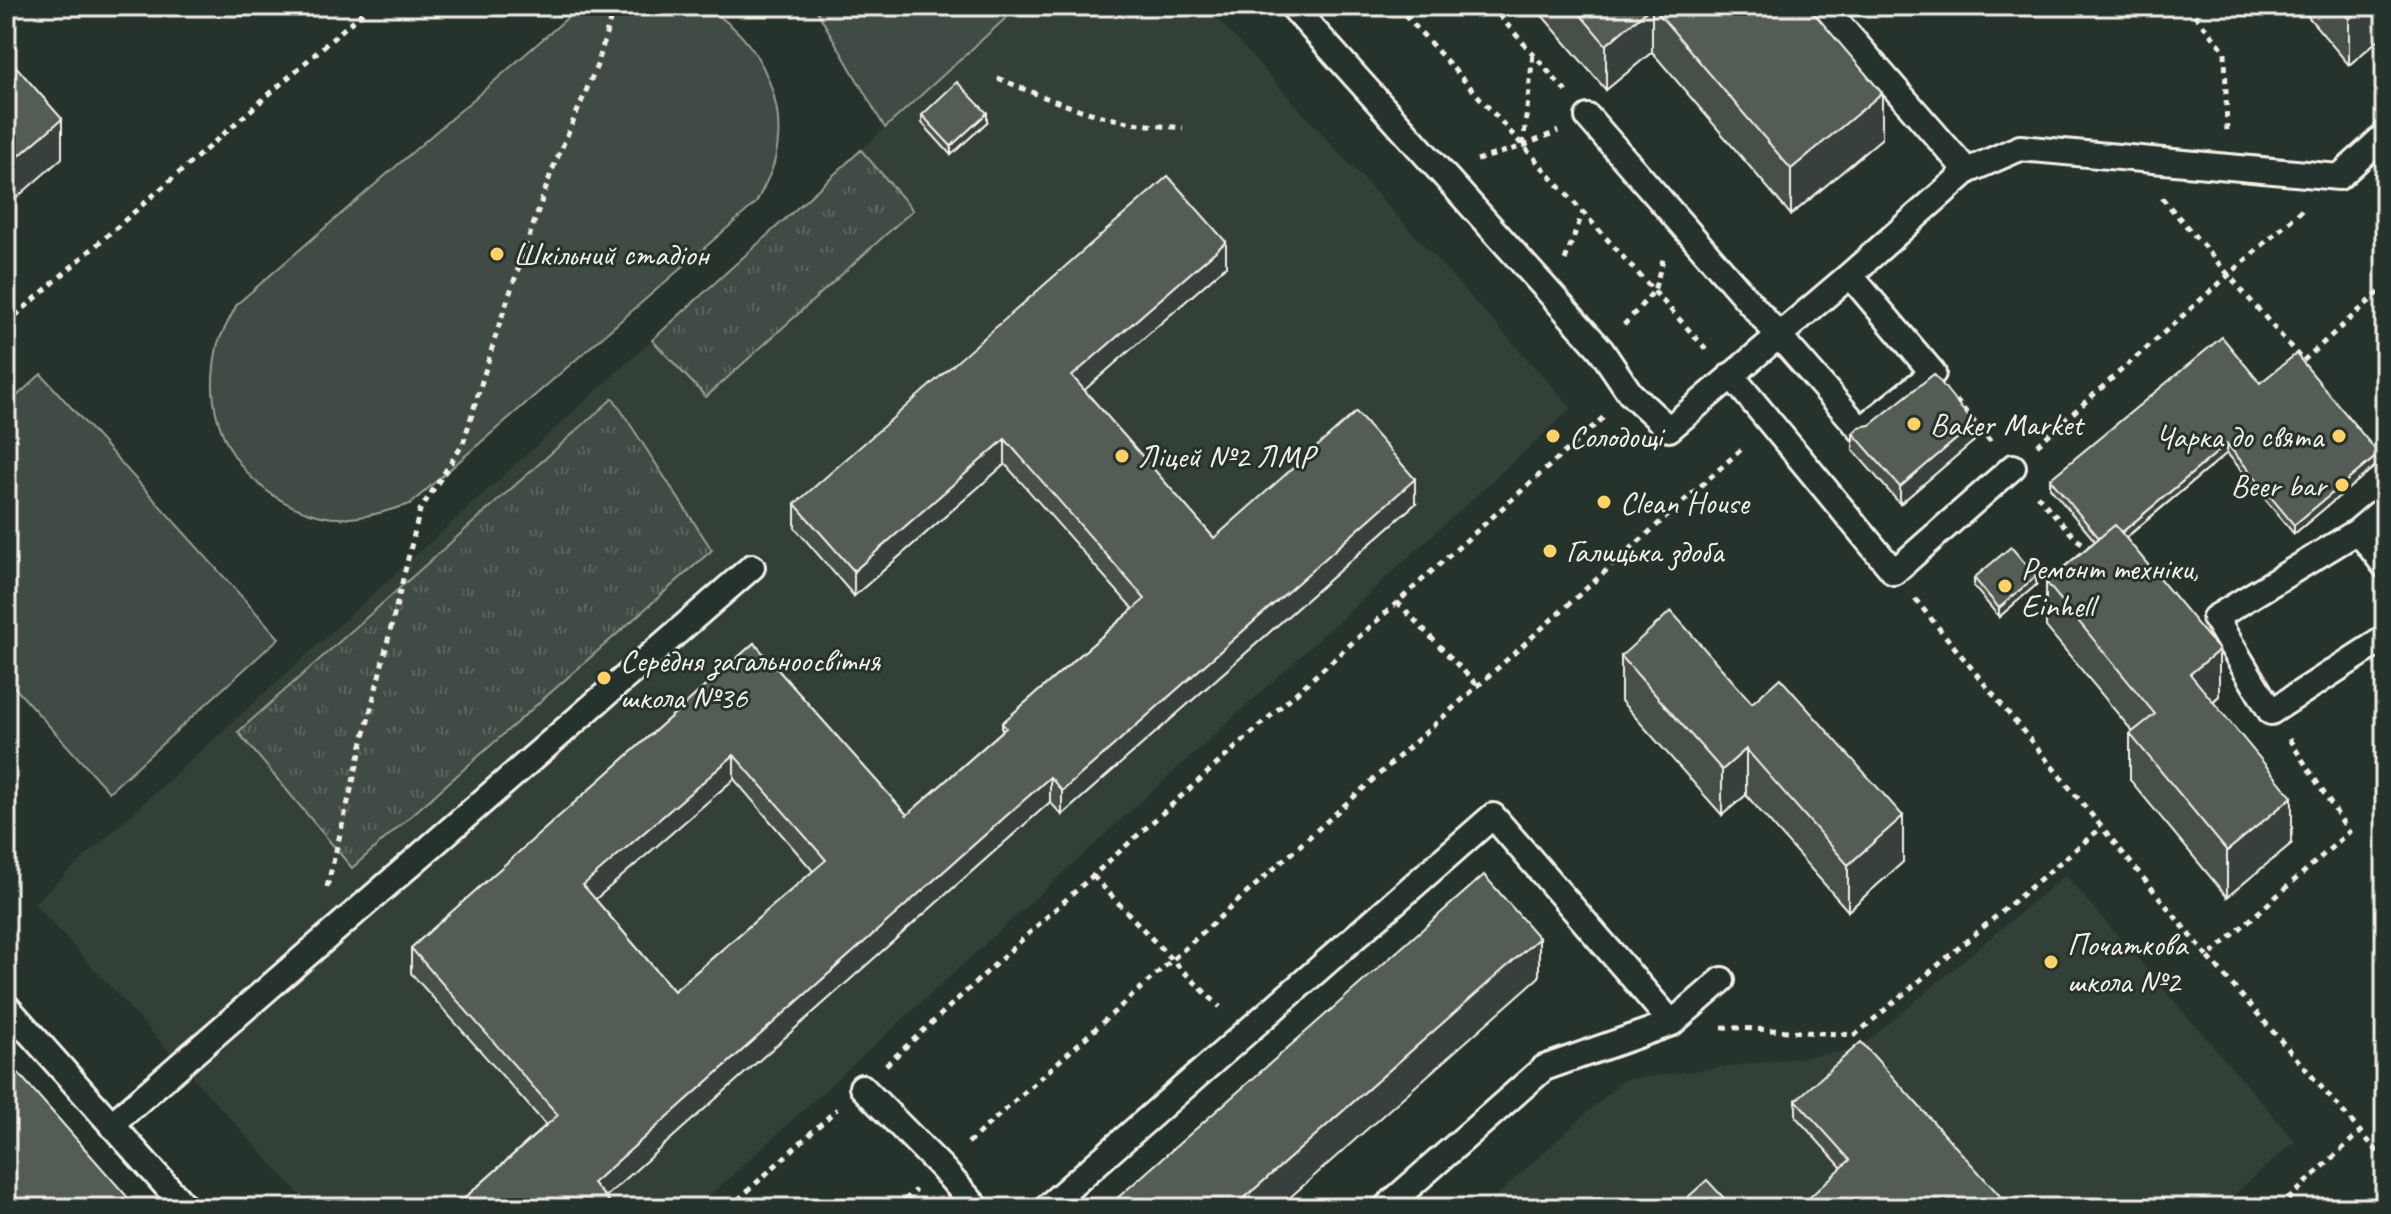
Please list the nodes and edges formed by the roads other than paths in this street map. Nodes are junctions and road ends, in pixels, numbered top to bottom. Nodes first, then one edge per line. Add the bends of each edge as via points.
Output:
1 (1292, 6) edge
2 (1823, 6) edge
3 (1588, 117) road end
4 (2385, 135) edge
5 (1967, 171) junction
6 (1850, 275) junction
7 (1778, 337) junction
8 (1731, 375) junction
9 (2013, 467) road end
10 (2385, 508) edge
11 (2358, 531) junction
12 (2385, 566) edge
13 (752, 567) dead end
14 (2385, 638) edge
15 (1722, 980) dead end
16 (6, 1006) edge
17 (1672, 1023) junction
18 (862, 1087) road end
19 (111, 1125) junction
20 (186, 1208) edge
21 (977, 1208) edge
22 (1046, 1208) edge
23 (1385, 1208) edge

1 - 8 lane via 1601,350 1630,393 1669,429
2 - 5 lane
3 - 7 lane
4 - 5 lane via 2339,177 2020,148
5 - 6 lane
6 - 7 lane
6 - 7 lane via 1933,373 1861,430
7 - 8 lane
8 - 9 lane via 1894,572
10 - 11 lane
11 - 12 lane
11 - 14 lane via 2215,618 2271,712
13 - 19 lane
15 - 17 lane
16 - 19 lane
17 - 22 lane via 1493,816
17 - 23 lane via 1544,1068
18 - 21 lane
19 - 20 lane

